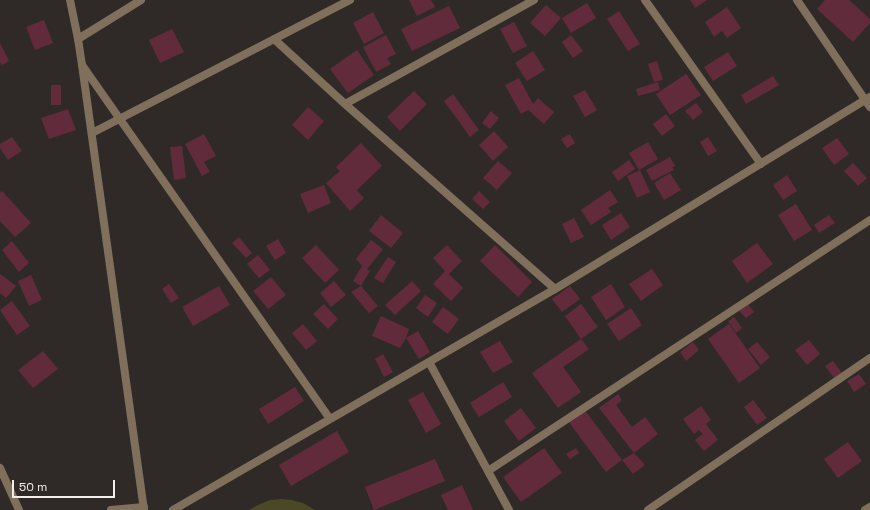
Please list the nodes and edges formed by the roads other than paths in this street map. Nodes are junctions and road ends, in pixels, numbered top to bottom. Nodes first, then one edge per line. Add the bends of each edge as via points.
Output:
1 (70, 0) edge
2 (140, 0) edge
3 (350, 0) edge
4 (534, 0) edge
5 (645, 0) edge
6 (797, 0) edge
7 (78, 39) junction
8 (274, 39) junction
9 (82, 65) junction
10 (868, 102) edge
11 (345, 104) junction
12 (120, 118) junction
13 (92, 133) junction
14 (761, 164) junction
15 (870, 220) edge
16 (555, 289) junction
17 (870, 358) edge
18 (429, 362) junction
19 (330, 419) junction
20 (0, 468) edge
21 (488, 471) junction
22 (870, 506) edge
23 (144, 509) edge
24 (19, 510) edge
25 (111, 510) edge
26 (173, 510) edge
27 (509, 510) edge
28 (648, 510) edge
29 (865, 510) edge

1 - 7 street
2 - 7 street
3 - 8 street
4 - 11 street
5 - 14 street
6 - 10 street
7 - 9 street
8 - 11 street
8 - 12 street
9 - 12 street
9 - 13 street
10 - 14 street
11 - 16 street
12 - 13 street
12 - 19 street
13 - 23 street
14 - 16 street
15 - 21 street
16 - 18 street
17 - 28 street
18 - 19 street
18 - 21 street
19 - 26 street
20 - 24 street
21 - 27 street
22 - 29 street
23 - 25 street

